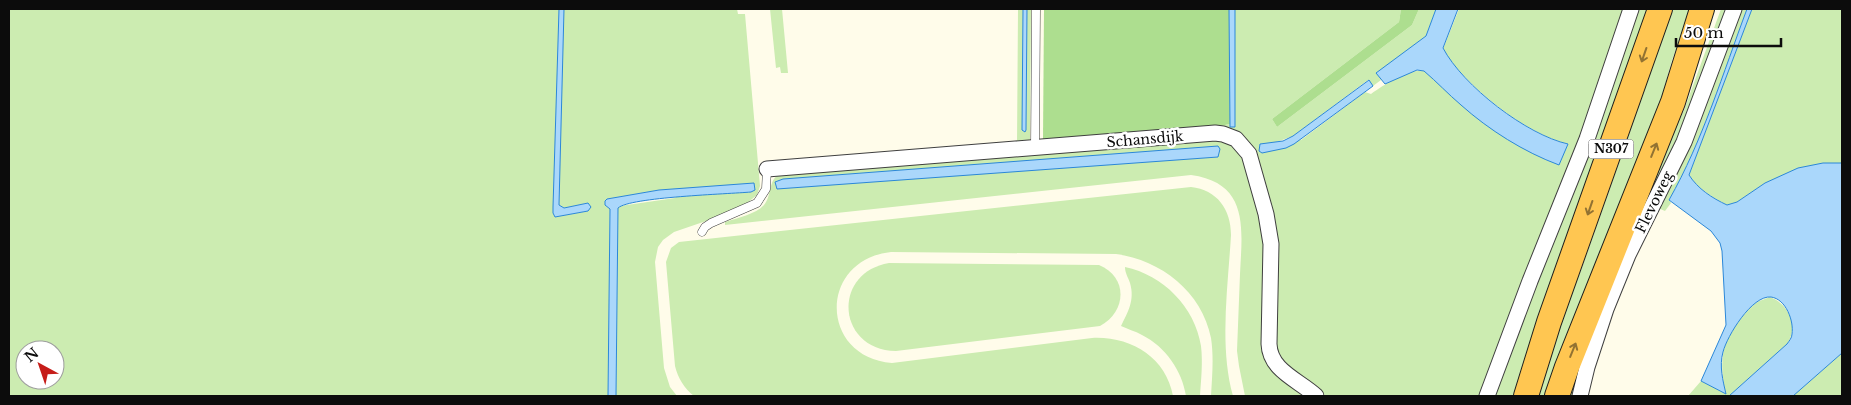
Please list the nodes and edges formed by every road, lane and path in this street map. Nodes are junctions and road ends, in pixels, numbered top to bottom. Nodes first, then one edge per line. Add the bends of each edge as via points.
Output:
1 (1036, 9) edge
2 (1632, 9) edge
3 (1660, 9) edge
4 (1702, 9) edge
5 (1734, 9) edge
6 (1035, 147) junction
7 (767, 169) joint
8 (702, 232) dead end
9 (1316, 396) edge
10 (1487, 396) edge
11 (1526, 396) edge
12 (1557, 396) edge
13 (1580, 396) edge

1 - 6 lane
2 - 10 street via 1587,139
3 -> 11 highway, N307
12 -> 4 highway, Flevoweg / N307 via 1673,102
5 - 13 street, Flevoweg via 1684,142 1628,255 1606,309
6 - 7 street, Schansdijk
6 - 9 street, Schansdijk via 1215,133 1230,136 1241,143 1252,160 1270,232 1270,355 1280,369
7 - 8 lane via 766,189 757,203 711,223

